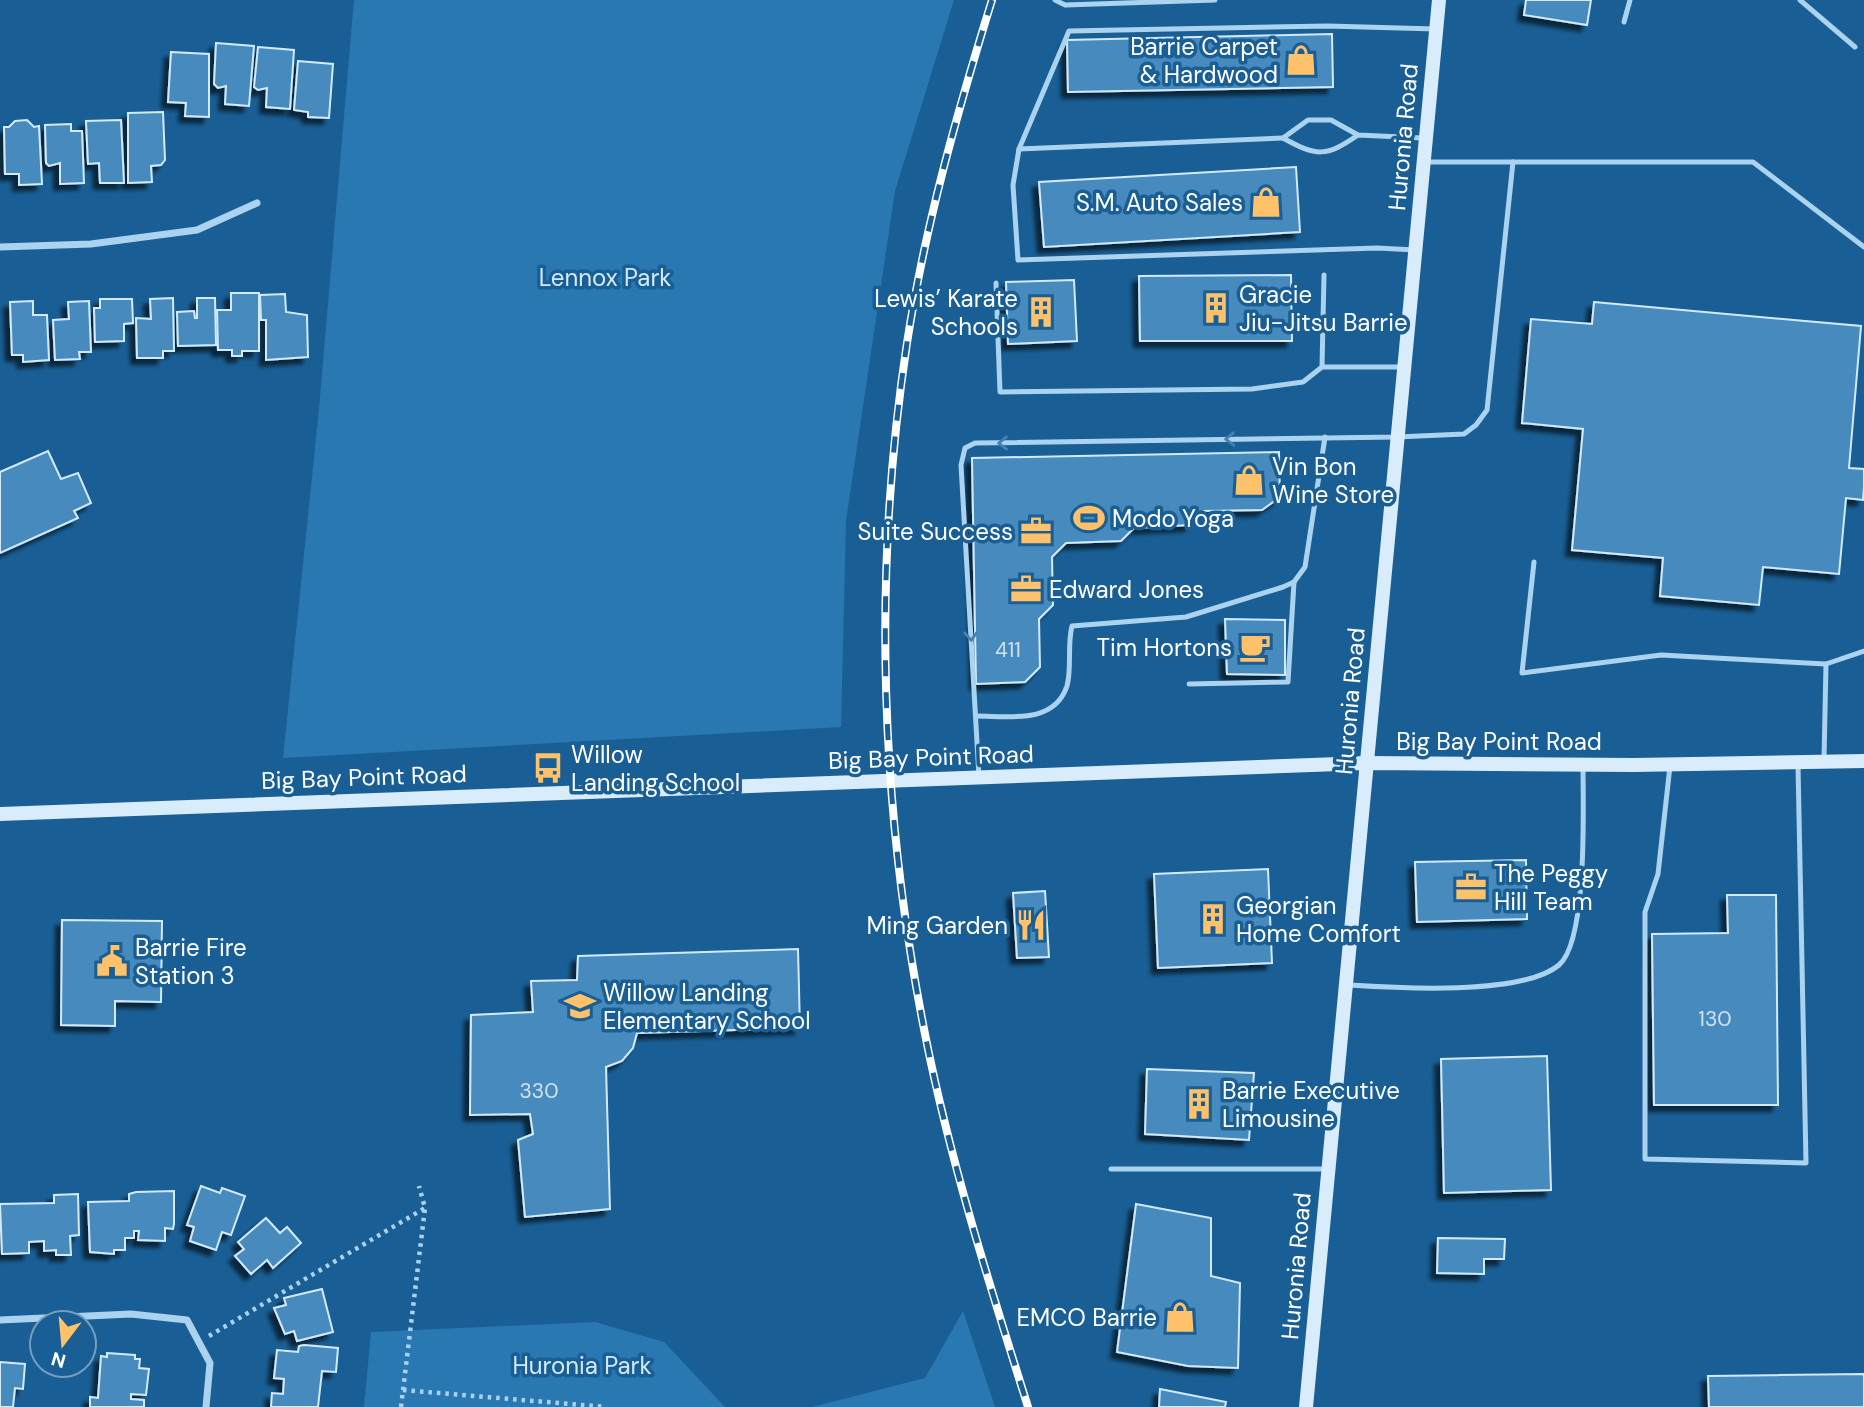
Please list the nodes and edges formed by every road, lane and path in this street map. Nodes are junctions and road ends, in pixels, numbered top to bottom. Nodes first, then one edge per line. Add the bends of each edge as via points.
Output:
1 (1055, 0) edge
2 (1215, 0) edge
3 (1439, 0) edge
4 (1630, 0) edge
5 (1800, 0) edge
6 (1624, 22) dead end
7 (1437, 29) junction
8 (1855, 47) dead end
9 (1358, 135) junction
10 (1283, 138) junction
11 (1426, 138) junction
12 (1019, 149) junction
13 (1424, 162) junction
14 (1513, 162) junction
15 (257, 203) dead end
16 (0, 247) edge
17 (1864, 247) edge
18 (1416, 250) junction
19 (1324, 275) dead end
20 (996, 283) dead end
21 (1322, 367) junction
22 (1404, 367) junction
23 (1398, 437) junction
24 (1325, 438) junction
25 (1534, 562) dead end
26 (1294, 582) junction
27 (1864, 651) edge
28 (1826, 664) junction
29 (1189, 684) dead end
30 (976, 716) junction
31 (1864, 761) edge
32 (1798, 762) junction
33 (1824, 762) junction
34 (1367, 763) junction
35 (1670, 764) junction
36 (1583, 765) junction
37 (979, 777) junction
38 (0, 814) edge
39 (1346, 985) junction
40 (1111, 1169) dead end
41 (1328, 1169) junction
42 (419, 1186) dead end
43 (425, 1208) junction
44 (0, 1320) edge
45 (199, 1342) junction
46 (403, 1390) junction
47 (206, 1407) edge
48 (401, 1407) edge
49 (606, 1407) edge
50 (1306, 1407) edge

1 - 2 lane via 1065,5
3 - 7 street, Huronia Road
4 - 6 lane
5 - 8 lane
7 - 11 street, Huronia Road
7 - 12 lane via 1328,26 1069,31
9 - 10 lane via 1332,153 1308,152
9 - 10 lane via 1331,120 1308,120
9 - 11 lane
10 - 12 lane
11 - 13 street, Huronia Road
12 - 18 lane via 1013,185 1018,260
13 - 14 lane
13 - 18 street, Huronia Road
14 - 17 lane via 1753,162
14 - 23 lane via 1487,410 1464,433
15 - 16 street via 197,230 91,244
18 - 22 street, Huronia Road
19 - 21 lane
20 - 21 lane via 1000,391 1252,389 1303,382
21 - 22 lane
22 - 23 street, Huronia Road
23 - 24 lane
23 - 34 street, Huronia Road
24 - 26 lane via 1305,567
24 -> 30 lane via 975,443 965,448 961,465
25 - 28 lane via 1522,673 1661,655
26 - 29 lane via 1288,682
26 - 30 lane via 1186,617 1072,626 1067,686 1054,706 1037,716
27 - 28 lane
28 - 33 lane
30 - 37 lane
31 - 33 street, Big Bay Point Road
32 - 33 street, Big Bay Point Road
32 - 35 street, Big Bay Point Road
32 - 35 lane via 1806,1163 1645,1159 1645,912 1658,874
34 - 36 street, Big Bay Point Road
34 - 37 street, Big Bay Point Road
34 - 39 street, Huronia Road
35 - 36 street, Big Bay Point Road
36 - 39 lane via 1582,868 1573,936 1560,965 1538,976 1487,985 1408,989
37 - 38 street, Big Bay Point Road
39 - 41 street, Huronia Road
40 - 41 lane
41 - 50 street, Huronia Road
42 - 43 path
43 - 45 path
43 - 46 path
44 - 45 street via 131,1314 187,1320
45 - 47 street via 210,1363
46 - 48 path
46 - 49 path

